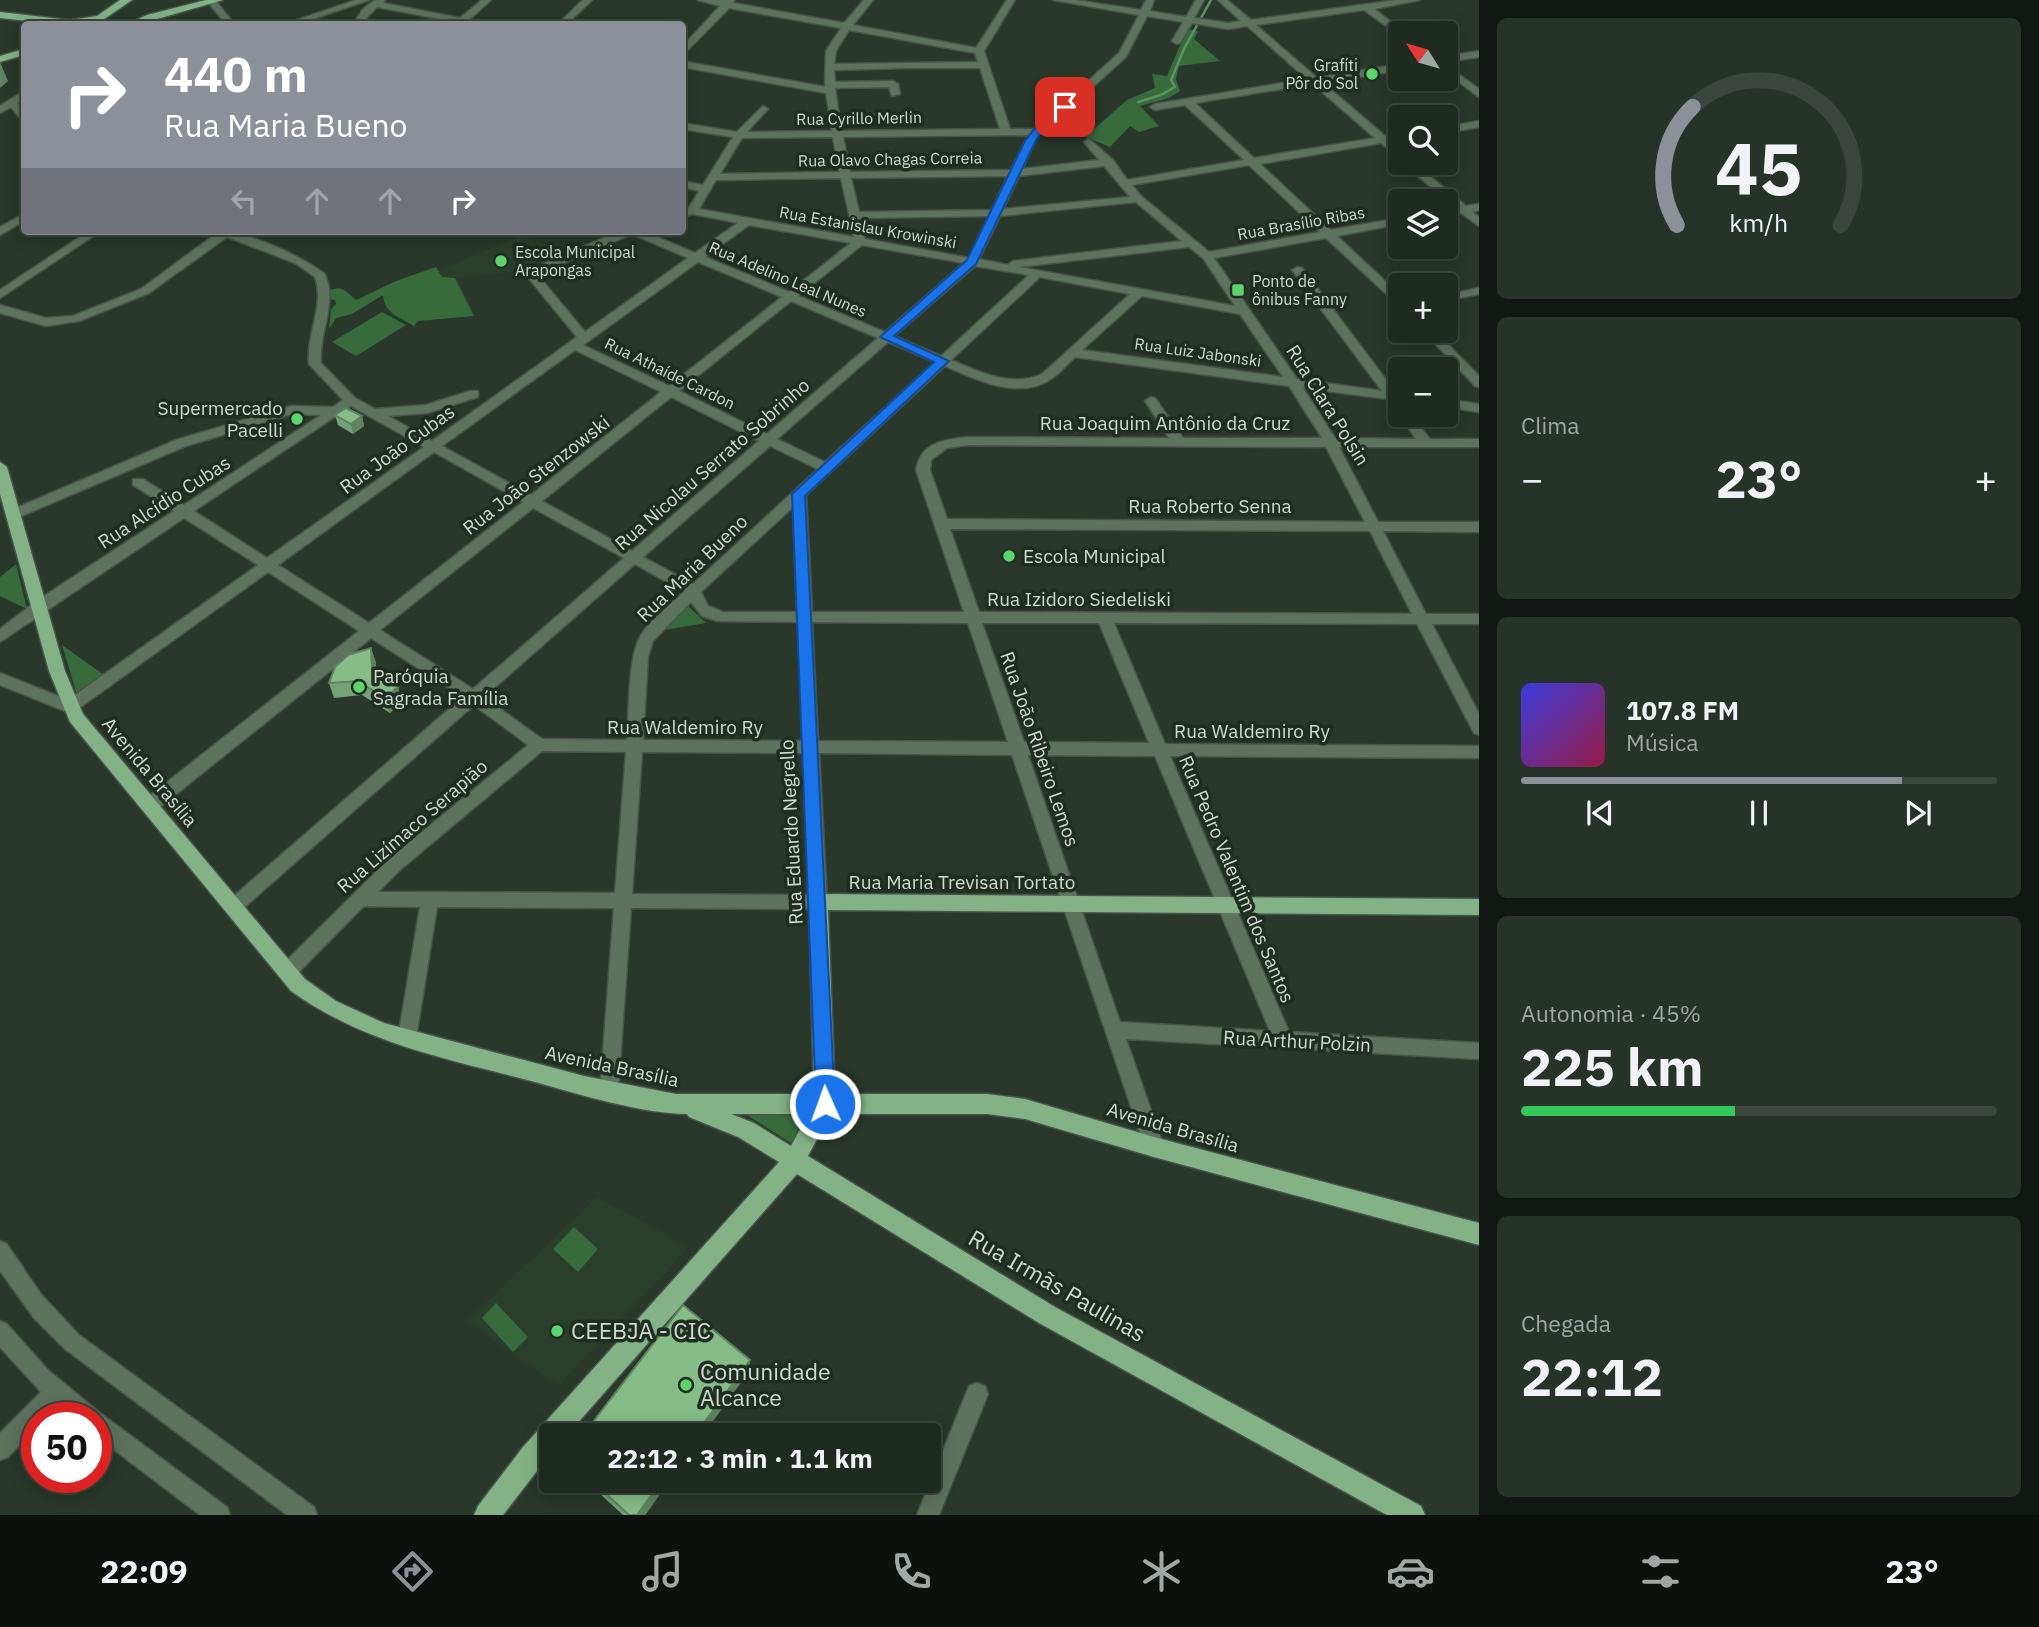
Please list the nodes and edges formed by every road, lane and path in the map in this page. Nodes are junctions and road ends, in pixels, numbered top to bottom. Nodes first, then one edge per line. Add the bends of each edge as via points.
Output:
1 (169, 0) edge
2 (183, 0) edge
3 (195, 0) edge
4 (487, 0) edge
5 (588, 0) edge
6 (702, 0) edge
7 (869, 0) edge
8 (1011, 0) edge
9 (1057, 0) edge
10 (1150, 0) edge
11 (1200, 0) edge
12 (1335, 0) edge
13 (1412, 0) edge
14 (127, 1) edge
15 (215, 1) edge
16 (373, 1) edge
17 (1222, 1) edge
18 (729, 2) edge
19 (1366, 7) junction
20 (1348, 10) junction
21 (0, 15) edge
22 (1143, 15) junction
23 (47, 21) edge
24 (95, 21) edge
25 (137, 21) edge
26 (141, 21) edge
27 (228, 21) edge
28 (301, 21) edge
29 (358, 21) edge
30 (452, 21) edge
31 (462, 21) edge
32 (565, 21) edge
33 (1194, 23) junction
34 (1388, 24) edge
35 (1248, 25) junction
36 (849, 27) junction
37 (1177, 41) dead end
38 (686, 49) edge
39 (979, 51) junction
40 (21, 53) edge
41 (1479, 54) edge
42 (1458, 57) edge
43 (0, 59) edge
44 (21, 63) edge
45 (686, 65) edge
46 (984, 65) junction
47 (829, 67) junction
48 (0, 68) edge
49 (1388, 68) edge
50 (1458, 77) edge
51 (1313, 80) junction
52 (831, 88) junction
53 (1479, 94) edge
54 (21, 96) edge
55 (11, 102) junction
56 (1189, 103) junction
57 (1155, 107) dead end
58 (764, 109) dead end
59 (0, 110) edge
60 (21, 110) edge
61 (835, 118) junction
62 (1479, 124) edge
63 (686, 127) edge
64 (1458, 128) edge
65 (1006, 132) junction
66 (1037, 132) junction
67 (837, 134) junction
68 (738, 135) junction
69 (1388, 139) edge
70 (1382, 140) junction
71 (1089, 142) dead end
72 (1388, 145) edge
73 (1109, 162) junction
74 (1251, 162) junction
75 (1014, 173) junction
76 (846, 175) junction
77 (1422, 175) edge
78 (713, 177) junction
79 (1125, 183) junction
80 (686, 185) edge
81 (706, 189) junction
82 (1138, 199) junction
83 (1479, 207) edge
84 (1463, 210) junction
85 (1458, 211) edge
86 (687, 213) edge
87 (995, 213) junction
88 (855, 215) junction
89 (21, 219) edge
90 (747, 221) junction
91 (1388, 223) edge
92 (1479, 223) edge
93 (0, 232) edge
94 (1327, 234) junction
95 (90, 235) edge
96 (221, 235) edge
97 (233, 235) edge
98 (621, 235) edge
99 (641, 235) edge
100 (860, 242) junction
101 (1192, 243) junction
102 (1207, 256) junction
103 (696, 257) junction
104 (972, 262) junction
105 (996, 266) junction
106 (1298, 270) dead end
107 (1037, 274) junction
108 (1388, 290) edge
109 (1479, 291) edge
110 (1139, 292) junction
111 (0, 295) edge
112 (1458, 295) edge
113 (790, 297) junction
114 (1, 310) edge
115 (1245, 311) junction
116 (886, 337) junction
117 (579, 342) junction
118 (1441, 343) edge
119 (1074, 353) junction
120 (943, 361) junction
121 (1293, 383) junction
122 (1479, 383) edge
123 (1388, 386) edge
124 (670, 392) junction
125 (474, 394) dead end
126 (1388, 395) edge
127 (351, 401) junction
128 (1151, 401) dead end
129 (1458, 405) edge
130 (1479, 408) edge
131 (337, 411) junction
132 (373, 413) junction
133 (1414, 427) edge
134 (768, 440) junction
135 (1179, 442) junction
136 (1333, 443) junction
137 (1479, 443) edge
138 (1427, 444) junction
139 (433, 447) junction
140 (935, 448) joint
141 (0, 467) edge
142 (827, 468) junction
143 (138, 482) dead end
144 (799, 494) junction
145 (5, 497) edge
146 (533, 502) junction
147 (184, 512) junction
148 (14, 514) junction
149 (941, 524) junction
150 (1375, 526) junction
151 (1479, 527) edge
152 (634, 558) junction
153 (268, 565) junction
154 (694, 591) junction
155 (40, 606) junction
156 (804, 617) junction
157 (973, 618) junction
158 (1104, 618) junction
159 (1423, 619) junction
160 (1479, 619) edge
161 (370, 631) junction
162 (0, 637) edge
163 (0, 679) edge
164 (474, 697) junction
165 (70, 707) junction
166 (1479, 729) edge
167 (539, 745) junction
168 (635, 746) junction
169 (810, 747) junction
170 (1018, 749) junction
171 (1160, 750) junction
172 (1479, 752) edge
173 (149, 806) junction
174 (360, 899) junction
175 (430, 899) junction
176 (623, 901) junction
177 (818, 902) junction
178 (1071, 904) junction
179 (1226, 905) junction
180 (233, 907) junction
181 (1479, 907) edge
182 (287, 972) junction
183 (1114, 1030) junction
184 (407, 1038) junction
185 (1283, 1040) junction
186 (1479, 1051) edge
187 (609, 1091) junction
188 (676, 1104) junction
189 (825, 1104) junction
190 (1154, 1147) junction
191 (795, 1160) junction
192 (1479, 1234) edge
193 (0, 1251) edge
194 (0, 1331) edge
195 (57, 1391) junction
196 (977, 1394) dead end
197 (71, 1402) edge
198 (112, 1434) edge
199 (0, 1449) edge
200 (1400, 1512) edge
201 (219, 1515) edge
202 (306, 1515) edge
203 (487, 1515) edge
204 (928, 1515) edge

1 - 25 main road
2 - 3 main road
4 - 31 street
5 - 32 street
6 - 18 street
7 - 36 street
8 - 39 street
9 - 22 street
10 - 22 street, Rua Nicolau Serrato Sobrinho
11 - 33 street
12 - 20 street
13 - 19 street
14 - 24 main road
15 - 26 main road
15 - 27 street
16 - 28 street
16 - 29 street
16 - 30 street
17 - 35 street
18 - 36 street
18 - 38 street
19 - 20 street
19 - 34 street
20 - 35 street
21 - 23 main road
22 - 33 street
22 - 66 street, Rua Nicolau Serrato Sobrinho via 1131,44 1116,62
33 - 35 street
33 - 37 street
35 - 51 street
36 - 39 street
36 - 47 street via 832,49
39 - 46 street
40 - 43 main road
41 - 42 street
44 - 48 main road
45 - 52 street
46 - 47 street
46 - 65 street
47 - 52 street
49 - 51 street
50 - 53 street
51 - 56 street
51 - 70 street
52 - 61 street
52 - 61 street via 893,84 897,110
54 - 55 street
55 - 59 street
55 - 60 street
56 - 57 street
56 - 74 street
58 - 68 street
61 - 67 street
62 - 64 street
63 - 68 street, Rua Cyrillo Merlin
65 - 66 street, Rua Cyrillo Merlin
65 - 67 street, Rua Cyrillo Merlin
66 - 75 street, Rua Nicolau Serrato Sobrinho
67 - 68 street, Rua Cyrillo Merlin
67 - 76 street
68 - 78 street
69 - 70 street
70 - 72 street
70 - 74 street
71 - 73 street, Rua Clara Polsin
73 - 75 street, Rua Olavo Chagas Correia
73 - 79 street, Rua Clara Polsin
74 - 79 street
74 - 94 street
75 - 76 street, Rua Olavo Chagas Correia
75 - 87 street, Rua Nicolau Serrato Sobrinho
76 - 78 street, Rua Olavo Chagas Correia
76 - 88 street
77 - 84 street
78 - 81 street
79 - 82 street, Rua Clara Polsin
80 - 81 street
81 - 86 street
82 - 87 street
82 - 101 street, Rua Clara Polsin
83 - 84 street
84 - 85 street
84 - 92 street
86 - 90 street, Rua Estanislau Krowinski
87 - 88 street
87 - 104 street, Rua Nicolau Serrato Sobrinho
88 - 100 street
89 - 93 street
90 - 100 street, Rua Estanislau Krowinski
90 - 103 street, Rua João Cubas
91 - 94 street, Rua Brasílio Ribas
94 - 102 street, Rua Brasílio Ribas
94 - 108 street
95 - 111 street
96 - 114 street via 145,291 82,317 46,322
97 - 127 street via 299,261 320,275 324,293 314,344 315,364
98 - 117 street via 530,273
99 - 103 street, Rua Adelino Leal Nunes
100 - 104 street, Rua Estanislau Krowinski
100 - 113 street, Rua João Stenzowski
101 - 102 street, Rua Clara Polsin
101 - 105 street
102 - 115 street, Rua Clara Polsin
103 - 113 street, Rua Adelino Leal Nunes
103 - 117 street, Rua João Cubas
104 - 105 street, Rua Estanislau Krowinski
104 - 116 street, Rua Nicolau Serrato Sobrinho
105 - 107 street, Rua Estanislau Krowinski
106 - 123 street
107 - 110 street, Rua Estanislau Krowinski
107 - 120 street, Rua Maria Bueno
109 - 112 street
110 - 115 street, Rua Estanislau Krowinski
110 - 119 street
113 - 116 street, Rua Adelino Leal Nunes
113 - 124 street, Rua João Stenzowski
115 - 121 street, Rua Clara Polsin
116 - 120 street, Rua Adelino Leal Nunes
116 - 134 street, Rua Nicolau Serrato Sobrinho
117 - 124 street, Rua Athaíde Cardon
117 - 139 street, Rua João Cubas
118 - 122 street
119 - 120 street, Rua Adelino Leal Nunes via 1039,381 1009,384
119 - 121 street, Rua Luiz Jabonski
120 - 142 street, Rua Maria Bueno
121 - 126 street, Rua Luiz Jabonski
121 - 136 street, Rua Clara Polsin
124 - 134 street, Rua Athaíde Cardon
124 - 146 street, Rua João Stenzowski
125 - 132 street via 427,409
127 - 131 street, Rua Alcídio Cubas
127 - 132 street
128 - 135 street
129 - 130 street
131 - 147 street, Rua Alcídio Cubas
131 - 148 street via 291,410 181,443
132 - 139 street
133 - 138 street
134 - 142 street, Rua Athaíde Cardon
134 - 152 street, Rua Nicolau Serrato Sobrinho
135 - 136 street, Rua Joaquim Antônio da Cruz
135 - 140 street, Rua Joaquim Antônio da Cruz via 967,441
136 - 138 street, Rua Joaquim Antônio da Cruz
136 - 150 street, Rua Clara Polsin
137 - 138 street, Rua Joaquim Antônio da Cruz
139 - 146 street
139 - 153 street, Rua João Cubas
140 - 149 street, Rua João Ribeiro Lemos via 925,458 923,470
141 - 145 main road
142 - 144 street, Rua Maria Bueno
143 - 147 street
144 - 154 street, Rua Maria Bueno
144 - 156 street, Rua Eduardo Negrello
145 - 148 main road
146 - 152 street
146 - 161 street, Rua João Stenzowski
147 - 153 street
147 - 155 street, Rua Alcídio Cubas
148 - 155 main road
149 - 150 street, Rua Roberto Senna
149 - 157 street, Rua João Ribeiro Lemos
150 - 151 street, Rua Roberto Senna
150 - 159 street, Rua Clara Polsin
152 - 154 street
152 - 164 street, Rua Nicolau Serrato Sobrinho
153 - 161 street
153 - 165 street, Rua João Cubas
154 - 156 street, Rua Izidoro Siedeliski via 701,610 714,616
154 - 168 street, Rua Maria Bueno via 646,639
155 - 162 street, Rua Alcídio Cubas
155 - 165 main road
156 - 157 street, Rua Izidoro Siedeliski
156 - 169 street, Rua Eduardo Negrello
157 - 158 street, Rua Izidoro Siedeliski
157 - 170 street, Rua João Ribeiro Lemos
158 - 159 street, Rua Izidoro Siedeliski
158 - 171 street, Rua Pedro Valentim dos Santos
159 - 160 street, Rua Izidoro Siedeliski
159 - 166 street, Rua Clara Polsin
161 - 164 street
161 - 173 street, Rua João Stenzowski
163 - 165 street, Avenida Brasília
164 - 167 street
164 - 180 street, Rua Nicolau Serrato Sobrinho
165 - 173 main road, Avenida Brasília
167 - 168 street, Rua Waldemiro Ry
167 - 174 street, Rua Lizímaco Serapião via 395,864
168 - 169 street, Rua Waldemiro Ry
168 - 176 street, Rua Maria Bueno
169 - 170 street, Rua Waldemiro Ry
169 - 177 street, Rua Eduardo Negrello
170 - 171 street, Rua Waldemiro Ry
170 - 178 street, Rua João Ribeiro Lemos
171 - 172 street, Rua Waldemiro Ry
171 - 179 street, Rua Pedro Valentim dos Santos
173 - 180 main road, Avenida Brasília
174 - 175 street, Rua Maria Trevisan Tortato
174 - 182 street, Rua Lizímaco Serapião
175 - 176 street, Rua Maria Trevisan Tortato
175 - 184 street
176 - 177 street, Rua Maria Trevisan Tortato
176 - 187 street, Rua Maria Bueno
177 - 178 main road, Rua Maria Trevisan Tortato
177 - 189 main road, Rua Eduardo Negrello
178 - 179 main road, Rua Maria Trevisan Tortato
178 - 183 street, Rua João Ribeiro Lemos
179 - 181 main road, Rua Maria Trevisan Tortato
179 - 185 street, Rua Pedro Valentim dos Santos
180 - 182 main road, Avenida Brasília
182 - 184 main road, Avenida Brasília via 312,996 349,1018
183 - 185 street, Rua Arthur Polzin
183 - 190 street, Rua João Ribeiro Lemos
184 - 187 main road, Avenida Brasília
185 - 186 street, Rua Arthur Polzin
187 - 188 main road, Avenida Brasília
188 - 189 main road, Avenida Brasília
188 - 191 main road, Rua Irmãs Paulinas via 729,1121
189 - 190 main road, Avenida Brasília via 1025,1108
189 - 191 main road
190 - 192 main road, Avenida Brasília
191 - 200 main road, Rua Irmãs Paulinas via 1047,1315
191 - 203 main road via 532,1457
193 - 202 street via 23,1291 72,1342
194 - 195 street via 21,1359
195 - 197 street
195 - 199 street
196 - 204 street
198 - 201 street

